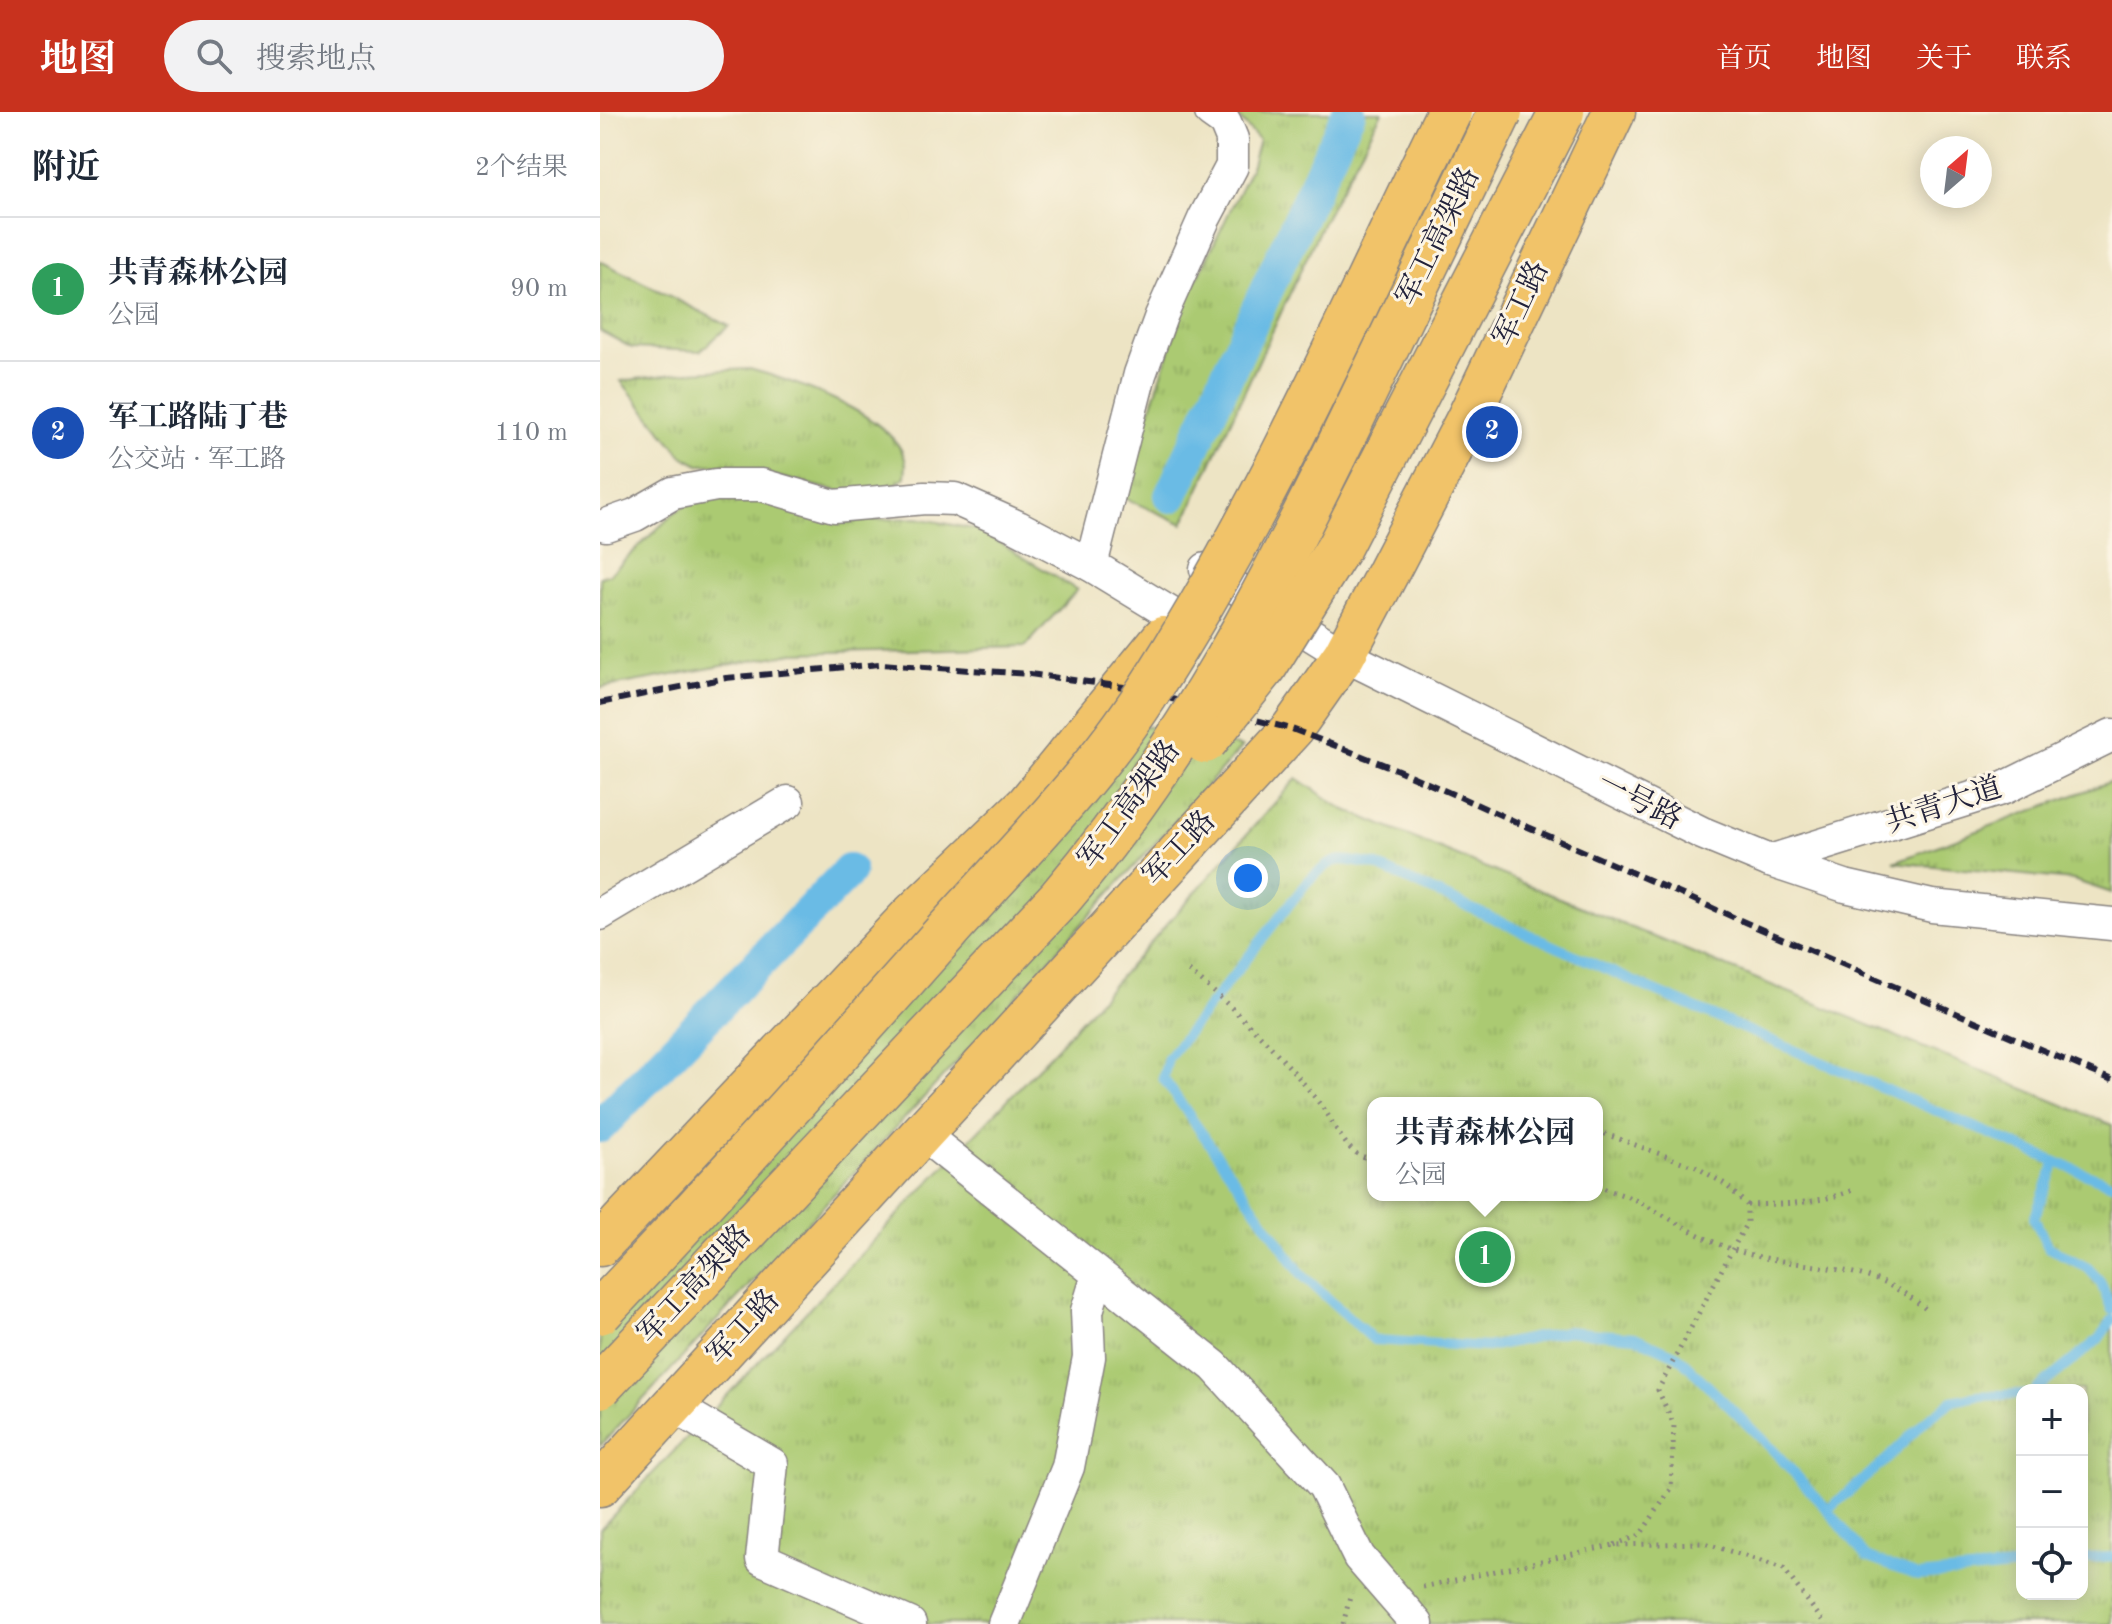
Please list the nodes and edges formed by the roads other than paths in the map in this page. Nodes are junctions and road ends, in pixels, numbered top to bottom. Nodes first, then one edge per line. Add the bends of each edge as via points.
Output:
1 (1211, 112) edge
2 (1436, 112) edge
3 (1449, 112) edge
4 (1500, 112) edge
5 (1562, 112) edge
6 (1614, 112) edge
7 (606, 525) dead end
8 (1091, 565) junction
9 (1206, 569) junction
10 (1178, 618) junction
11 (1344, 655) junction
12 (2112, 735) edge
13 (788, 802) dead end
14 (1109, 841) junction
15 (1770, 861) junction
16 (600, 914) edge
17 (2112, 924) edge
18 (922, 1134) junction
19 (600, 1245) edge
20 (1098, 1275) junction
21 (600, 1312) edge
22 (600, 1386) edge
23 (673, 1406) junction
24 (600, 1485) edge
25 (910, 1624) edge
26 (1004, 1624) edge
27 (1417, 1624) edge

1 - 8 street via 1225,122 1232,139 1232,166 1191,247 1140,374
2 - 9 main road via 1328,343
3 - 21 highway, 军工高架路, bridge via 1266,487 1145,696 1082,780 721,1185
4 - 14 highway, 军工高架路, bridge via 1249,624
5 - 14 highway, bridge via 1339,547 1265,666 1214,732
6 - 11 main road, 军工路 via 1467,420
7 - 8 street via 673,493 716,485 762,485 834,506 955,499
8 - 10 street
9 - 10 main road
9 - 11 street, 一号路
10 - 19 main road via 1027,805 911,916
11 - 15 street, 一号路 via 1702,833
11 - 18 main road, 军工路 via 1292,729
12 - 15 street, 共青大道 via 2004,788
13 - 16 street
14 - 22 highway, 军工高架路, bridge
15 - 17 street, 一号路 via 1845,886 1932,906
18 - 20 street
18 - 23 main road, 军工路
20 - 26 street via 1087,1311 1089,1357 1068,1467
20 - 27 street via 1214,1366 1324,1486 1359,1557
23 - 24 main road, 军工路
23 - 25 street via 772,1464 762,1559

